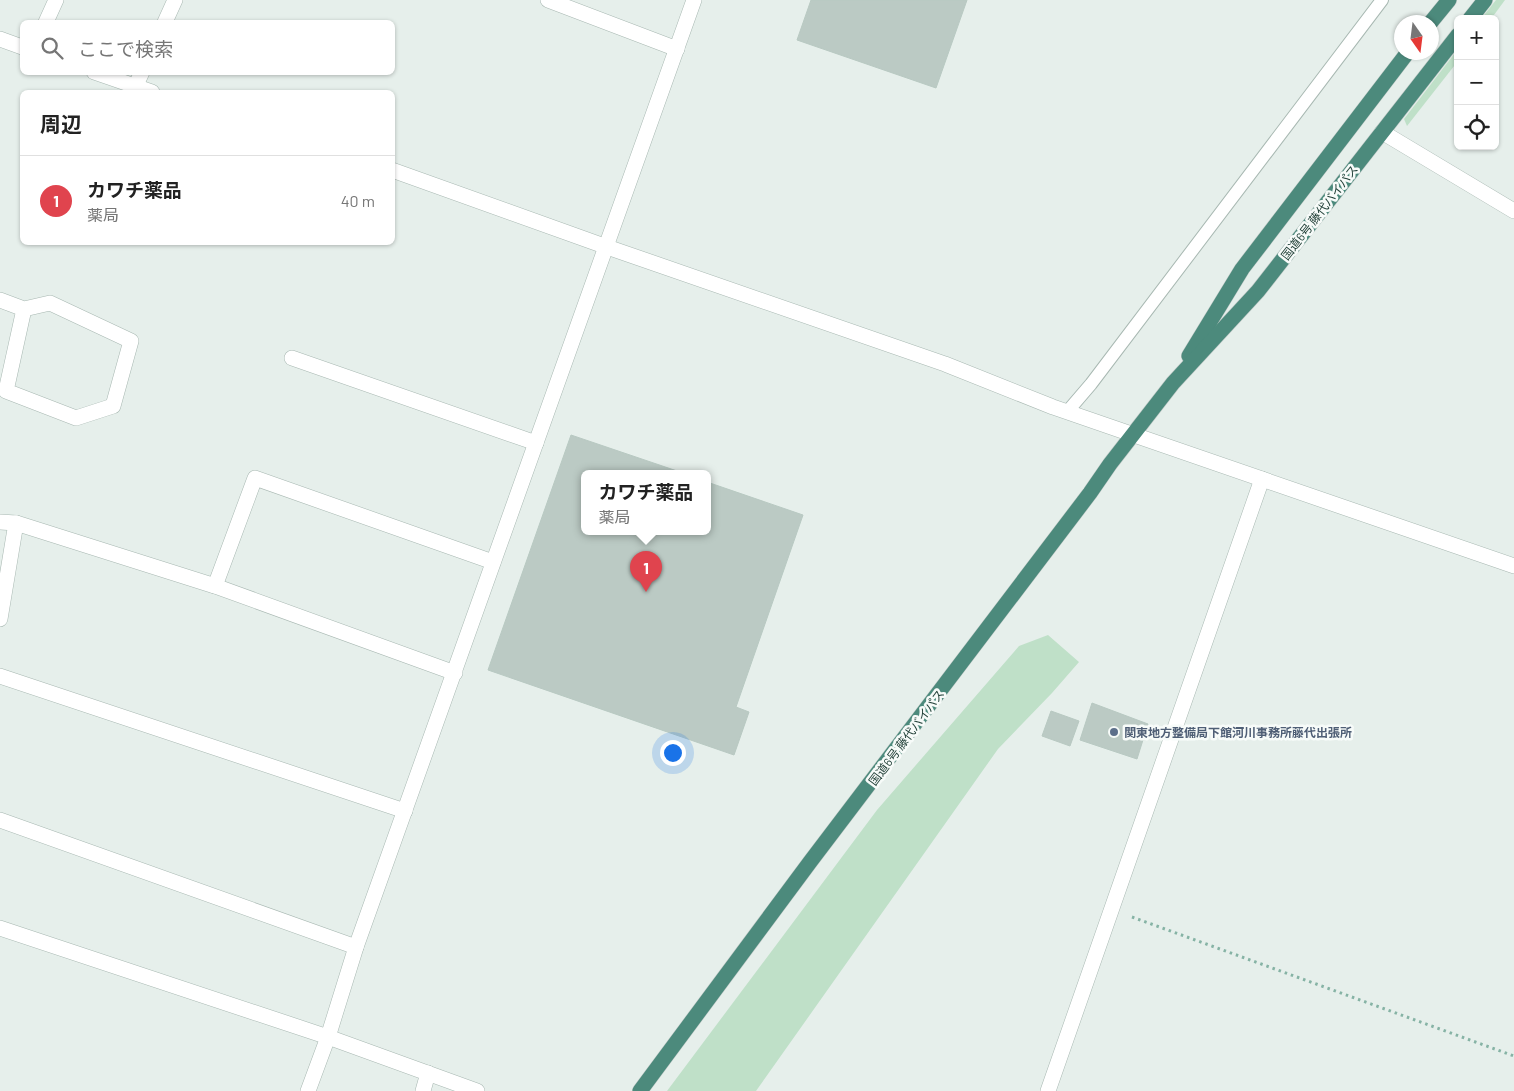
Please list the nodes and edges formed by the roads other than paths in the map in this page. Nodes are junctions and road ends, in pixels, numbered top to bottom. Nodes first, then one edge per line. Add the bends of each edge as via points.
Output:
1 (56, 0) edge
2 (175, 0) edge
3 (548, 0) edge
4 (694, 0) edge
5 (1382, 0) edge
6 (1449, 0) edge
7 (1485, 0) edge
8 (1437, 15) edge
9 (1473, 15) edge
10 (47, 20) edge
11 (166, 20) edge
12 (0, 39) edge
13 (1454, 40) edge
14 (20, 46) edge
15 (677, 49) junction
16 (1402, 60) edge
17 (102, 75) edge
18 (141, 75) edge
19 (135, 87) junction
20 (145, 90) edge
21 (1382, 132) junction
22 (395, 171) edge
23 (1514, 211) edge
24 (607, 247) junction
25 (0, 300) edge
26 (24, 309) junction
27 (292, 358) dead end
28 (1173, 383) junction
29 (1067, 412) junction
30 (1134, 434) junction
31 (536, 443) junction
32 (1262, 479) junction
33 (0, 522) edge
34 (16, 523) junction
35 (493, 562) junction
36 (1514, 566) edge
37 (215, 586) junction
38 (0, 618) edge
39 (455, 673) junction
40 (0, 676) edge
41 (405, 811) junction
42 (0, 820) edge
43 (0, 928) edge
44 (356, 946) junction
45 (328, 1037) junction
46 (428, 1073) junction
47 (308, 1091) edge
48 (423, 1091) edge
49 (477, 1091) edge
50 (640, 1091) edge
51 (1048, 1091) edge

1 - 10 street
2 - 11 street
3 - 15 street
4 - 15 street
5 - 29 lane
6 - 8 highway
7 - 9 highway
12 - 14 street
13 - 21 highway, 国道6号 藤代バイパス
15 - 24 street
16 - 28 highway, 国道6号 藤代バイパス via 1242,269
17 - 19 street
18 - 19 street
19 - 20 street
21 - 23 street
21 - 28 highway, 国道6号 藤代バイパス via 1258,291
22 - 24 street
24 - 29 street via 945,364
24 - 31 street
25 - 26 street
26 - 26 street via 6,391 76,418 113,406 131,341 50,303
27 - 31 street
28 - 30 highway, 国道6号 藤代バイパス
29 - 30 street
30 - 32 street
30 - 50 highway, 国道6号 藤代バイパス
31 - 35 street
32 - 36 street
32 - 51 street
33 - 34 street
34 - 37 street
34 - 38 street
35 - 37 street via 255,478
35 - 39 street
37 - 39 street
39 - 41 street
40 - 41 street
41 - 44 street
42 - 44 street
43 - 45 street
44 - 45 street
45 - 46 street
45 - 47 street
46 - 48 street
46 - 49 street

